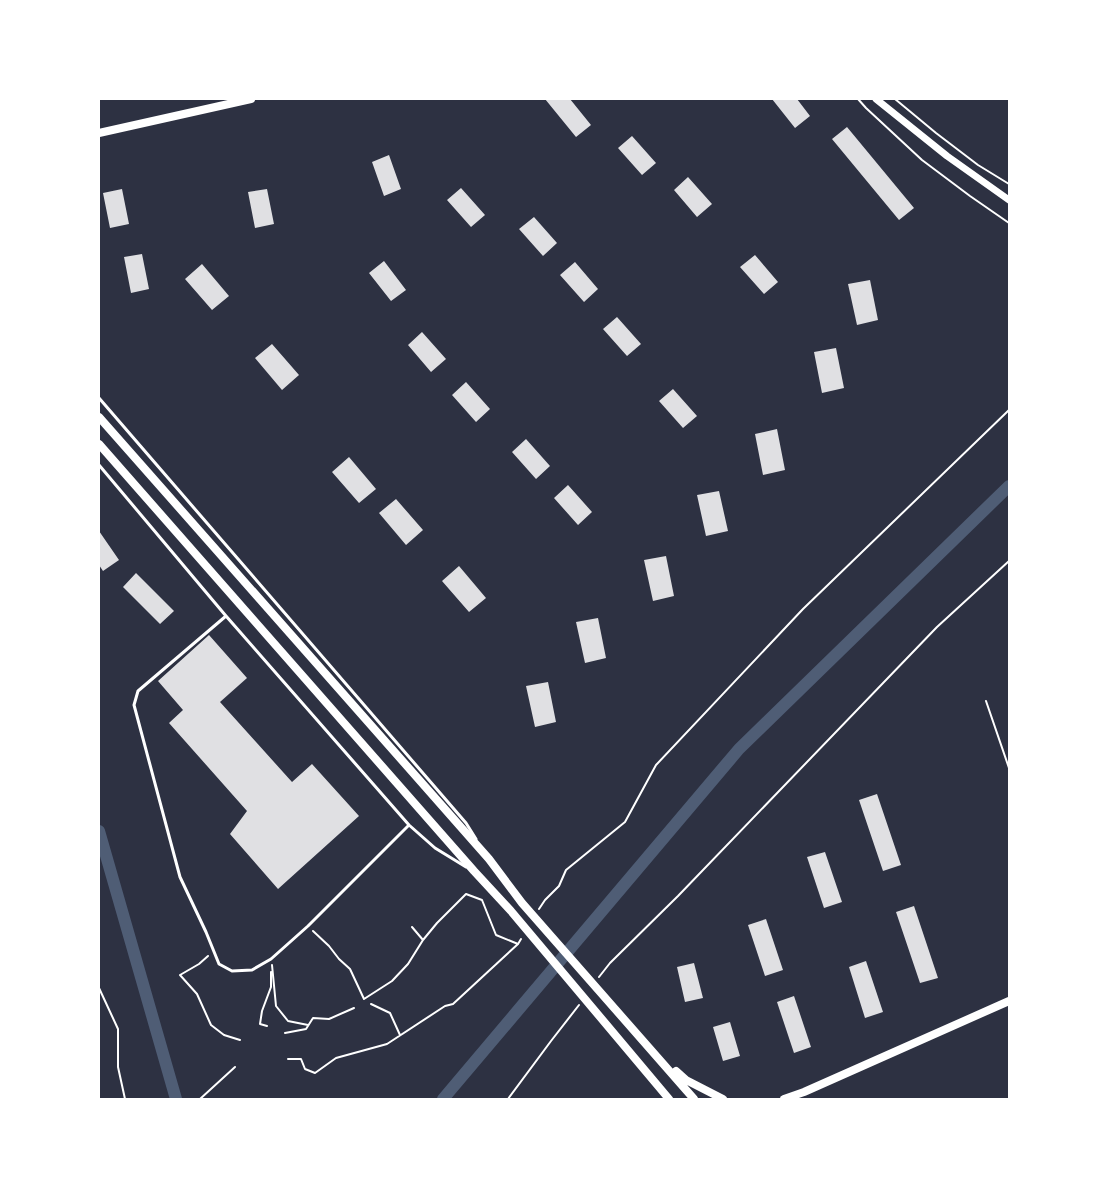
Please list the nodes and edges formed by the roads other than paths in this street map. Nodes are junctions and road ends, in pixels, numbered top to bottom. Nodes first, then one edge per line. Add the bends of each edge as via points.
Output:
1 (251, 99) edge
2 (876, 99) edge
3 (99, 133) edge
4 (1009, 200) edge
5 (99, 398) edge
6 (99, 417) edge
7 (99, 444) edge
8 (99, 464) edge
9 (226, 616) junction
10 (409, 825) junction
11 (489, 859) junction
12 (474, 872) junction
13 (1009, 1001) edge
14 (650, 1049) junction
15 (669, 1099) edge
16 (694, 1099) edge
17 (723, 1099) edge
18 (784, 1099) edge

1 - 3 main road
2 - 4 street via 946,156
5 - 11 lane via 466,823
6 - 11 main road
7 - 12 main road
8 - 9 lane
9 - 10 lane
9 - 10 lane via 138,691 134,705 180,877 220,964 232,971 252,970 271,959 308,926
10 - 12 lane via 435,848
11 - 14 main road via 522,902
12 - 15 main road via 511,911
13 - 18 main road
14 - 16 main road
14 - 17 main road via 686,1080

